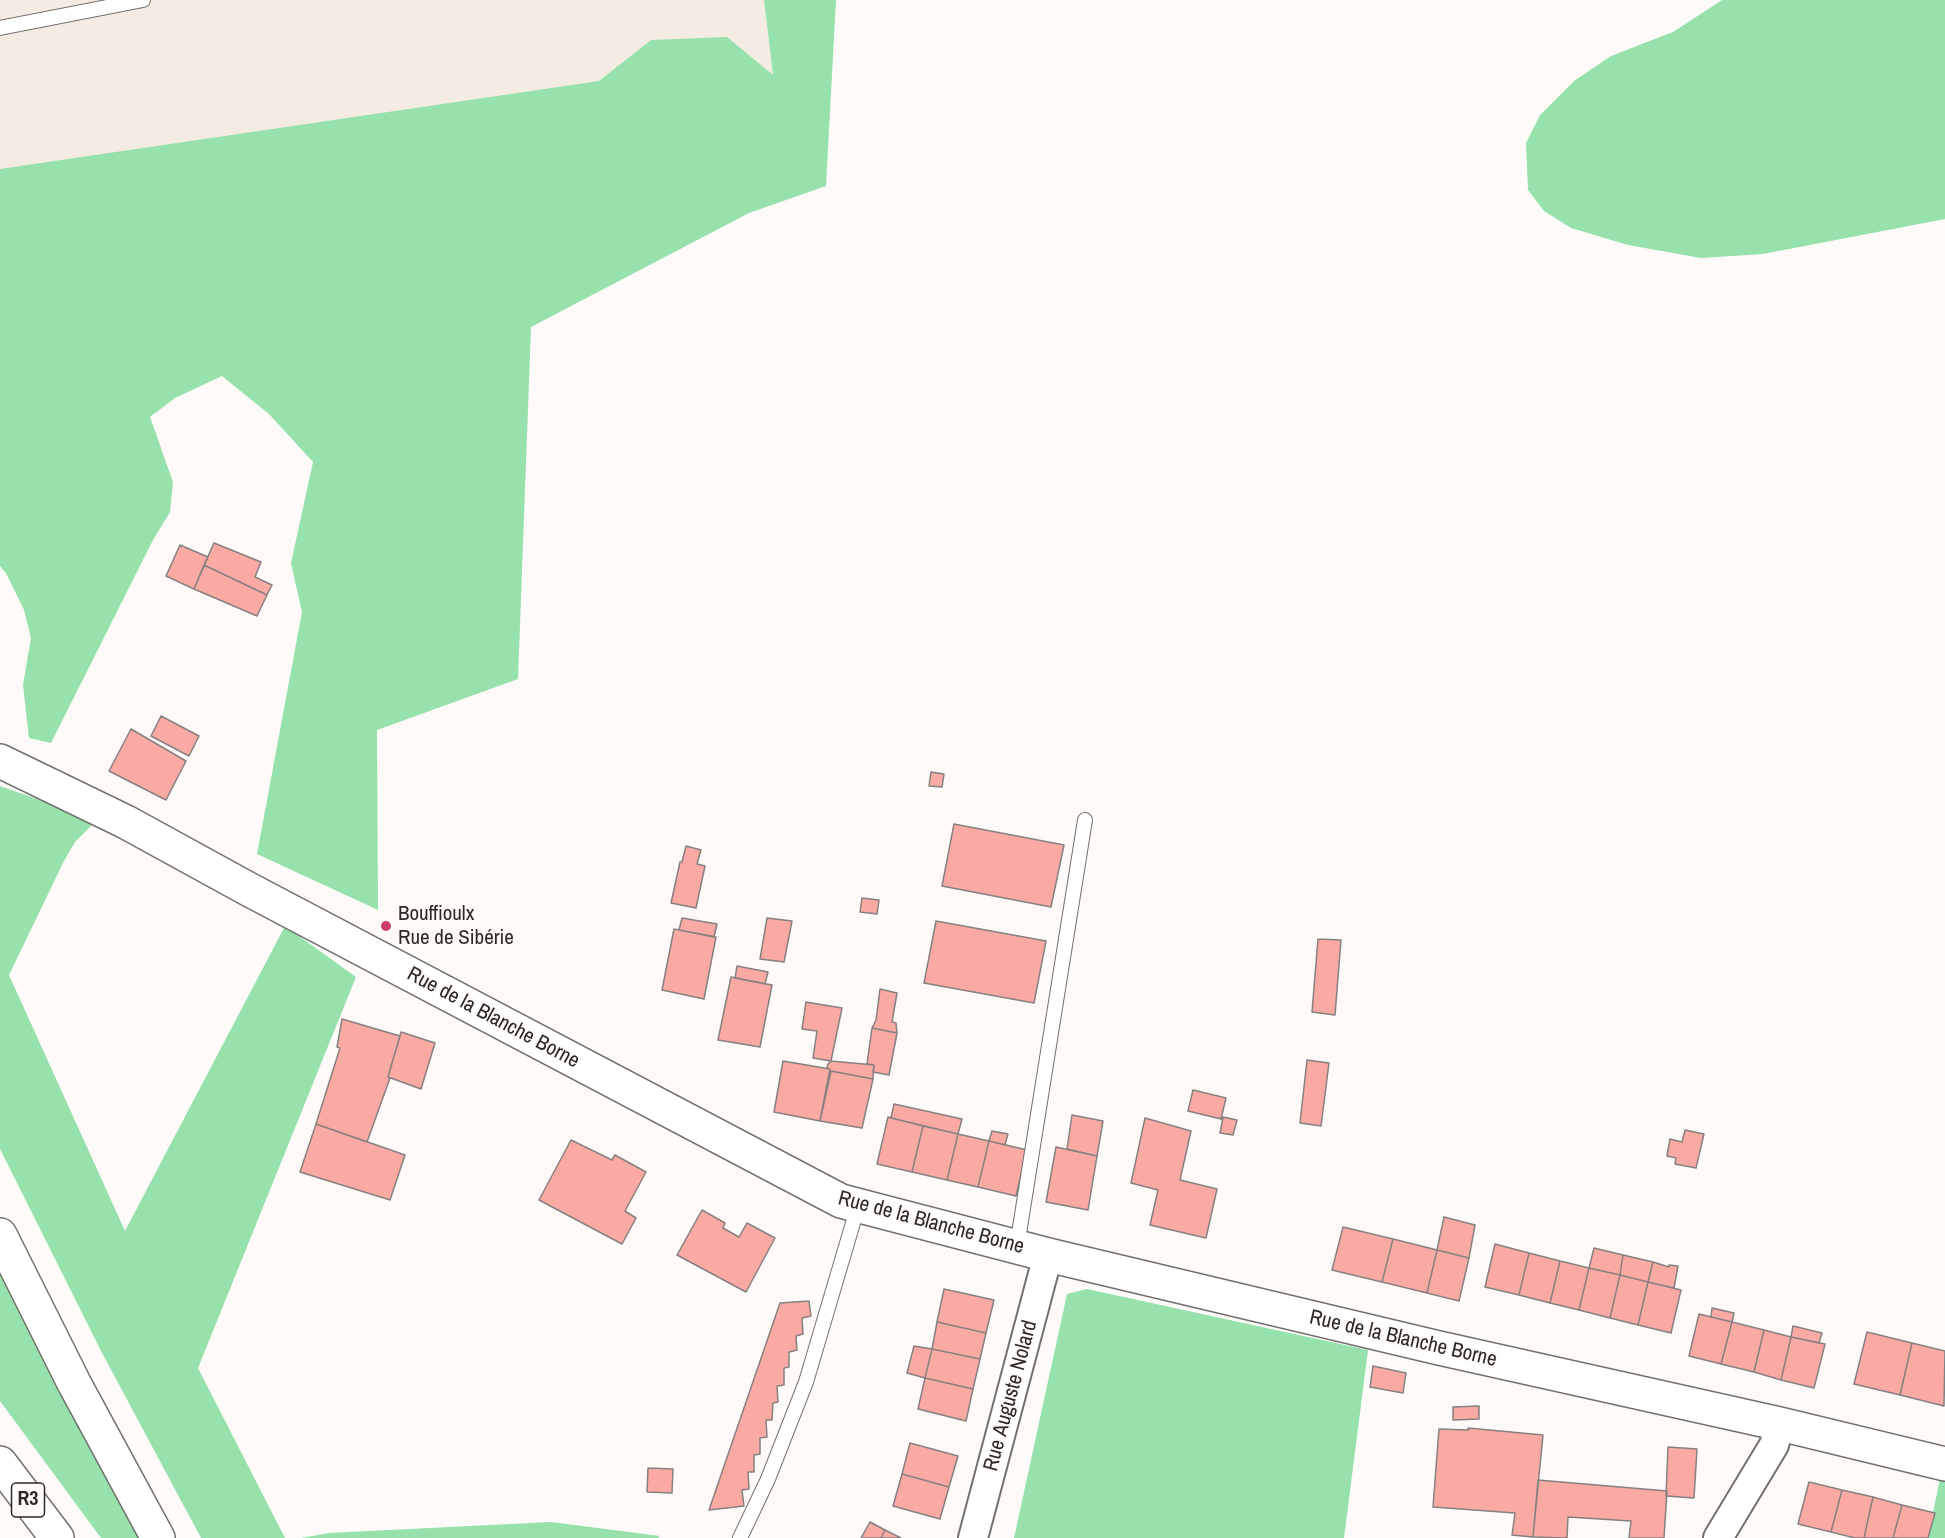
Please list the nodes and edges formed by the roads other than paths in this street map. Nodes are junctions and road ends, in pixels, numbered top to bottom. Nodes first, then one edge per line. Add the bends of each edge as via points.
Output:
1 (143, 0) edge
2 (0, 28) edge
3 (0, 761) edge
4 (1085, 820) dead end
5 (858, 1206) junction
6 (0, 1235) edge
7 (1017, 1246) junction
8 (1048, 1255) junction
9 (1780, 1425) junction
10 (0, 1463) edge
11 (1945, 1464) edge
12 (57, 1538) edge
13 (158, 1538) edge
14 (741, 1538) edge
15 (973, 1538) edge
16 (1718, 1538) edge

1 - 2 lane
3 - 5 main road, Rue de la Blanche Borne via 126,822 841,1202
4 - 7 lane
5 - 7 main road, Rue de la Blanche Borne
5 - 14 lane via 806,1382
6 - 13 main road
7 - 8 main road, Rue de la Blanche Borne
8 - 9 main road, Rue de la Blanche Borne
8 - 15 street, Rue Auguste Nolard
9 - 11 main road, Rue de la Blanche Borne
9 - 16 street via 1774,1446
10 - 12 main road, R3

